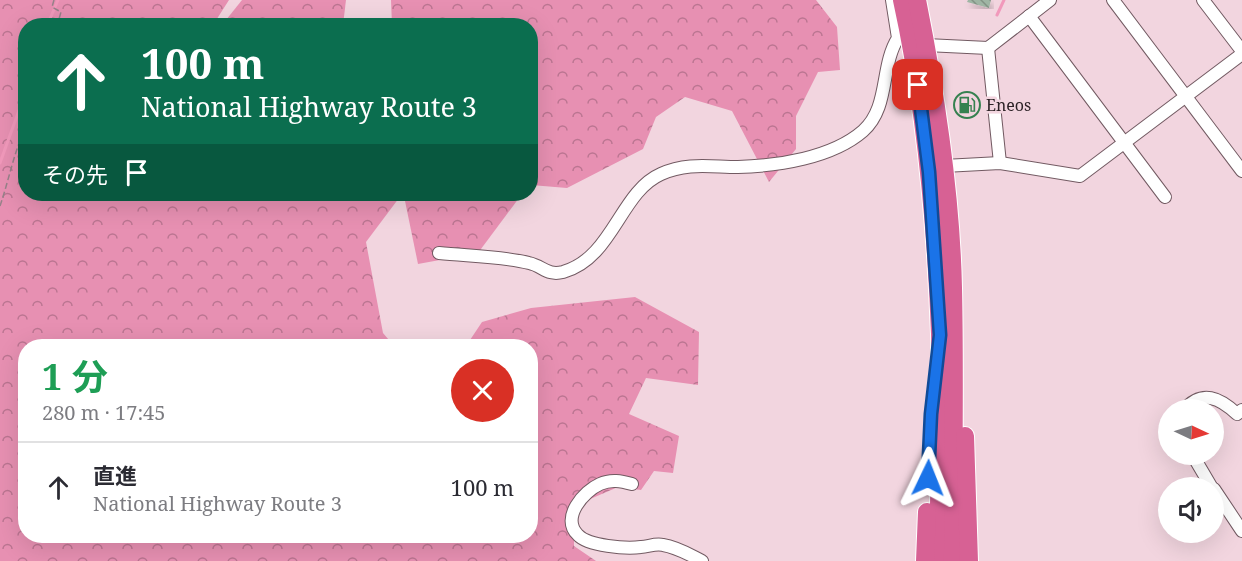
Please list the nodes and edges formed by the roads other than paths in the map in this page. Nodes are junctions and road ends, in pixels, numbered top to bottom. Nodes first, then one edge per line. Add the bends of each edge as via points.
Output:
1 (892, 0) edge
2 (902, 0) edge
3 (917, 0) edge
4 (1050, 0) edge
5 (1113, 0) edge
6 (1203, 0) edge
7 (1029, 16) junction
8 (926, 45) junction
9 (988, 48) junction
10 (1242, 53) edge
11 (1186, 96) junction
12 (1125, 143) junction
13 (1000, 163) junction
14 (936, 169) junction
15 (1242, 171) edge
16 (1165, 197) dead end
17 (439, 253) dead end
18 (946, 334) junction
19 (1198, 399) edge
20 (1214, 399) edge
21 (1224, 404) edge
22 (1242, 410) edge
23 (632, 484) dead end
24 (1224, 504) edge
25 (1242, 531) edge
26 (702, 561) edge
27 (925, 561) edge
28 (938, 561) edge
29 (952, 561) edge
30 (969, 561) edge

1 - 17 street via 898,38 892,48 883,91 872,120 851,139 780,164 690,165 659,175 637,194 601,246 576,266 561,272 546,272 531,263
2 - 14 highway
3 - 8 highway
4 - 7 street
5 - 11 street
6 - 10 street
7 - 9 street
7 - 12 street
8 - 9 street
8 - 14 highway
9 - 13 street
10 - 11 street
11 - 12 street
11 - 15 street
12 - 13 street via 1080,176
12 - 16 street
13 - 14 street
14 - 18 highway
18 - 27 highway via 931,414
18 - 28 highway
18 - 29 highway
18 - 30 highway via 963,386
19 - 20 street
21 - 22 street via 1237,414
23 - 26 street via 608,482 584,494 573,514 572,524 579,538 595,544 629,547 661,544
24 - 25 street

